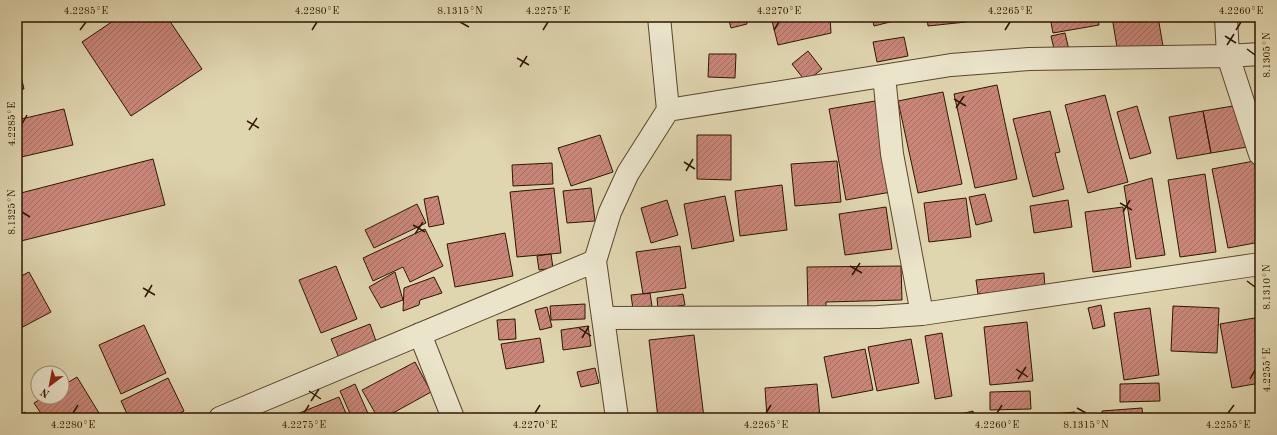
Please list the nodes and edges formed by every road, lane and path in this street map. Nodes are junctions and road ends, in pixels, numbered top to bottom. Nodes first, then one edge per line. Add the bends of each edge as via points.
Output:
1 (659, 17) edge
2 (1226, 17) edge
3 (1260, 54) edge
4 (1228, 56) junction
5 (884, 76) junction
6 (668, 110) junction
7 (1260, 154) edge
8 (595, 260) junction
9 (1260, 264) edge
10 (922, 314) junction
11 (603, 318) junction
12 (420, 334) junction
13 (220, 418) edge
14 (453, 418) edge
15 (617, 418) edge

1 - 6 street
2 - 4 street
3 - 4 street
4 - 5 street via 1029,59 951,65
4 - 7 street
5 - 6 street
5 - 10 street via 892,154
6 - 8 street via 628,173 610,212
8 - 11 street
8 - 12 street
9 - 10 street
10 - 11 street via 878,317
11 - 15 street
12 - 13 street
12 - 14 street

